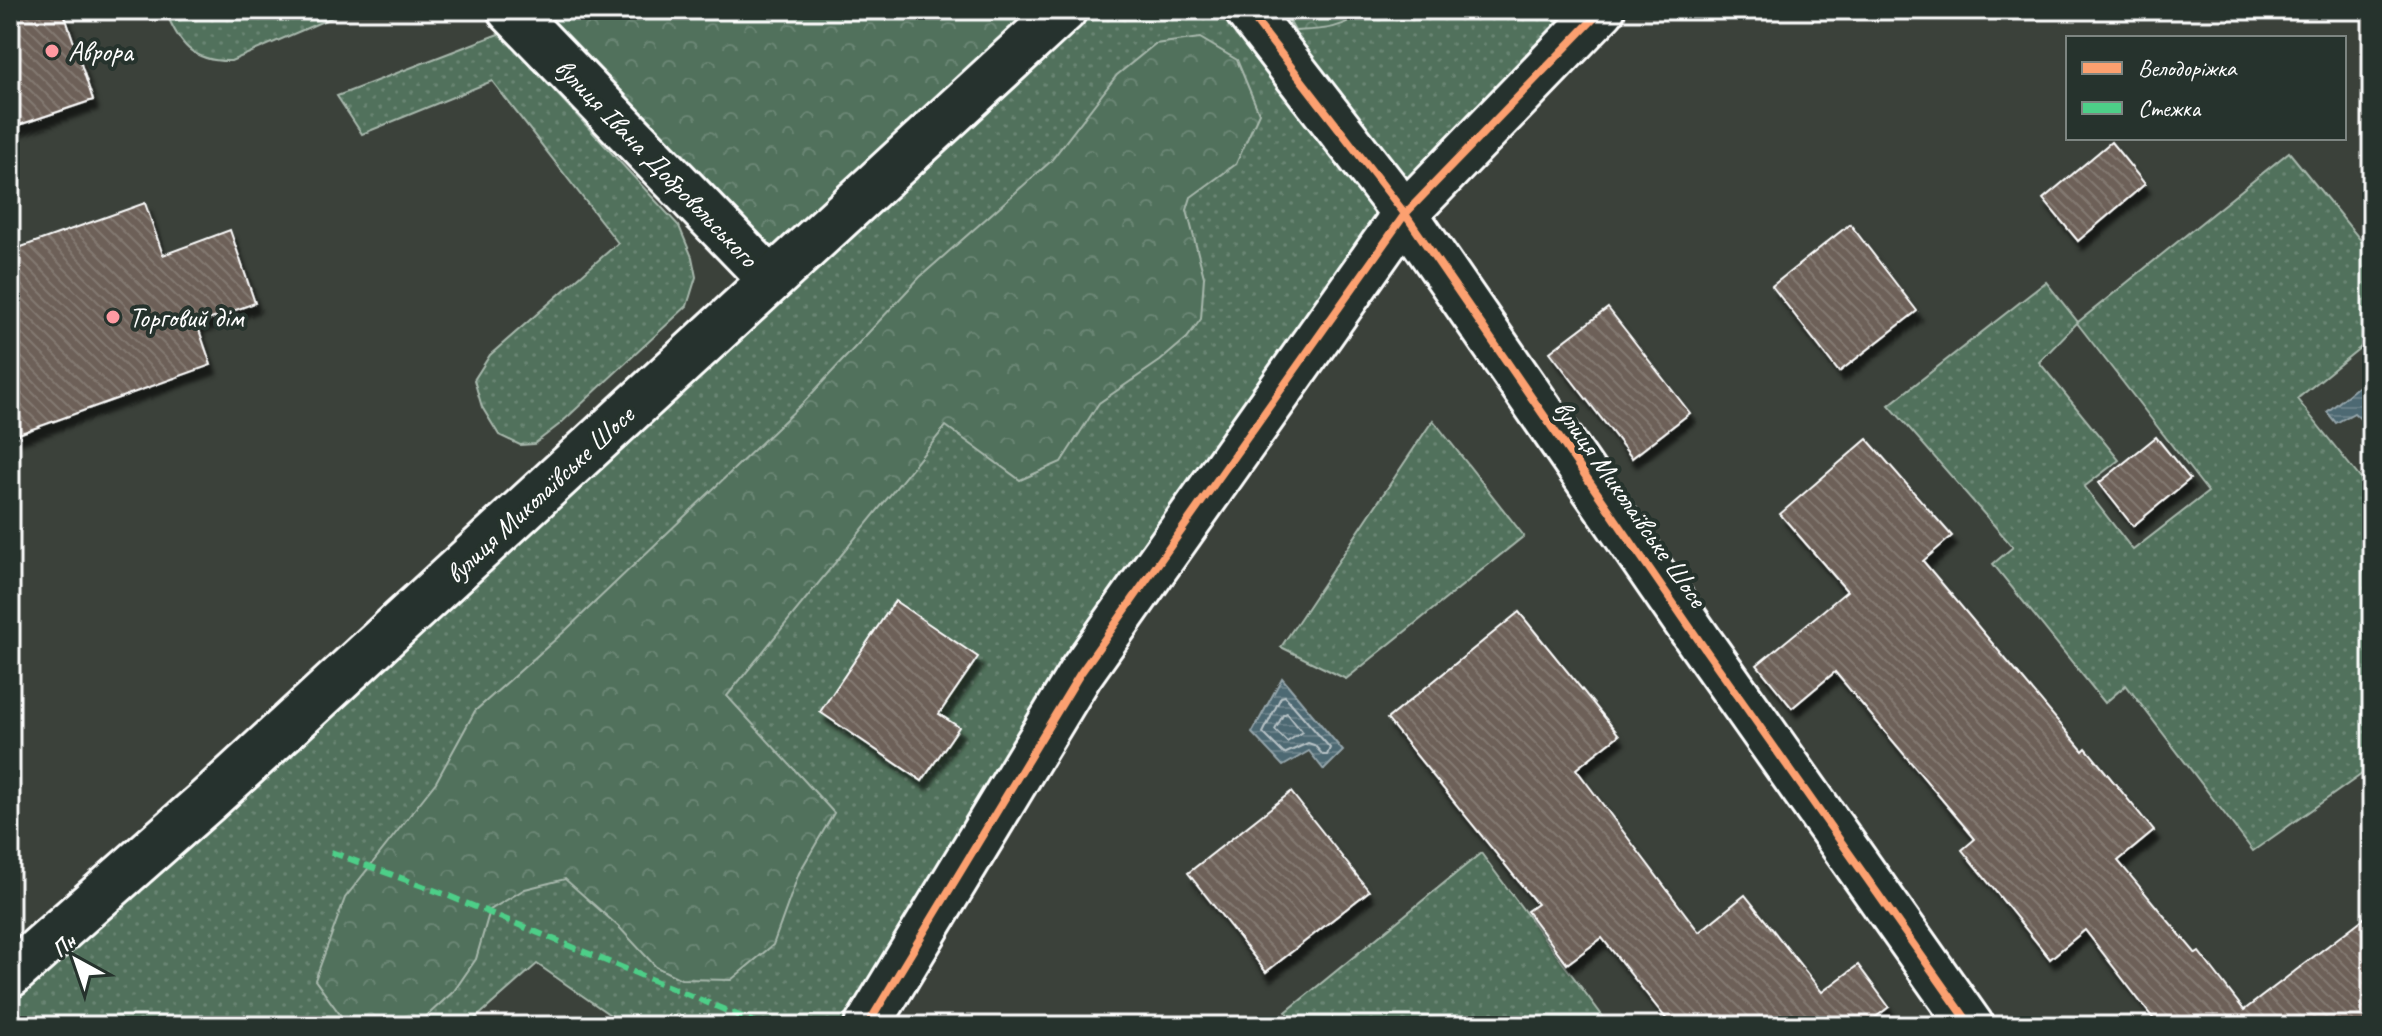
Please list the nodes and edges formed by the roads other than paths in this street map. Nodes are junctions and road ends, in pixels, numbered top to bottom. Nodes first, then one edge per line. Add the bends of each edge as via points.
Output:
1 (510, 10) edge
2 (1064, 10) edge
3 (1247, 10) edge
4 (1602, 10) edge
5 (1405, 214) junction
6 (771, 280) junction
7 (10, 975) edge
8 (867, 1026) edge
9 (1971, 1026) edge

1 - 6 street, вулиця Івана Добровольського
2 - 6 street, вулиця Миколаївське Шосе
3 - 5 street, вулиця Миколаївське Шосе
4 - 5 street
5 - 8 street via 1080,674
5 - 9 street, вулиця Миколаївське Шосе
6 - 7 street, вулиця Миколаївське Шосе via 207,801

